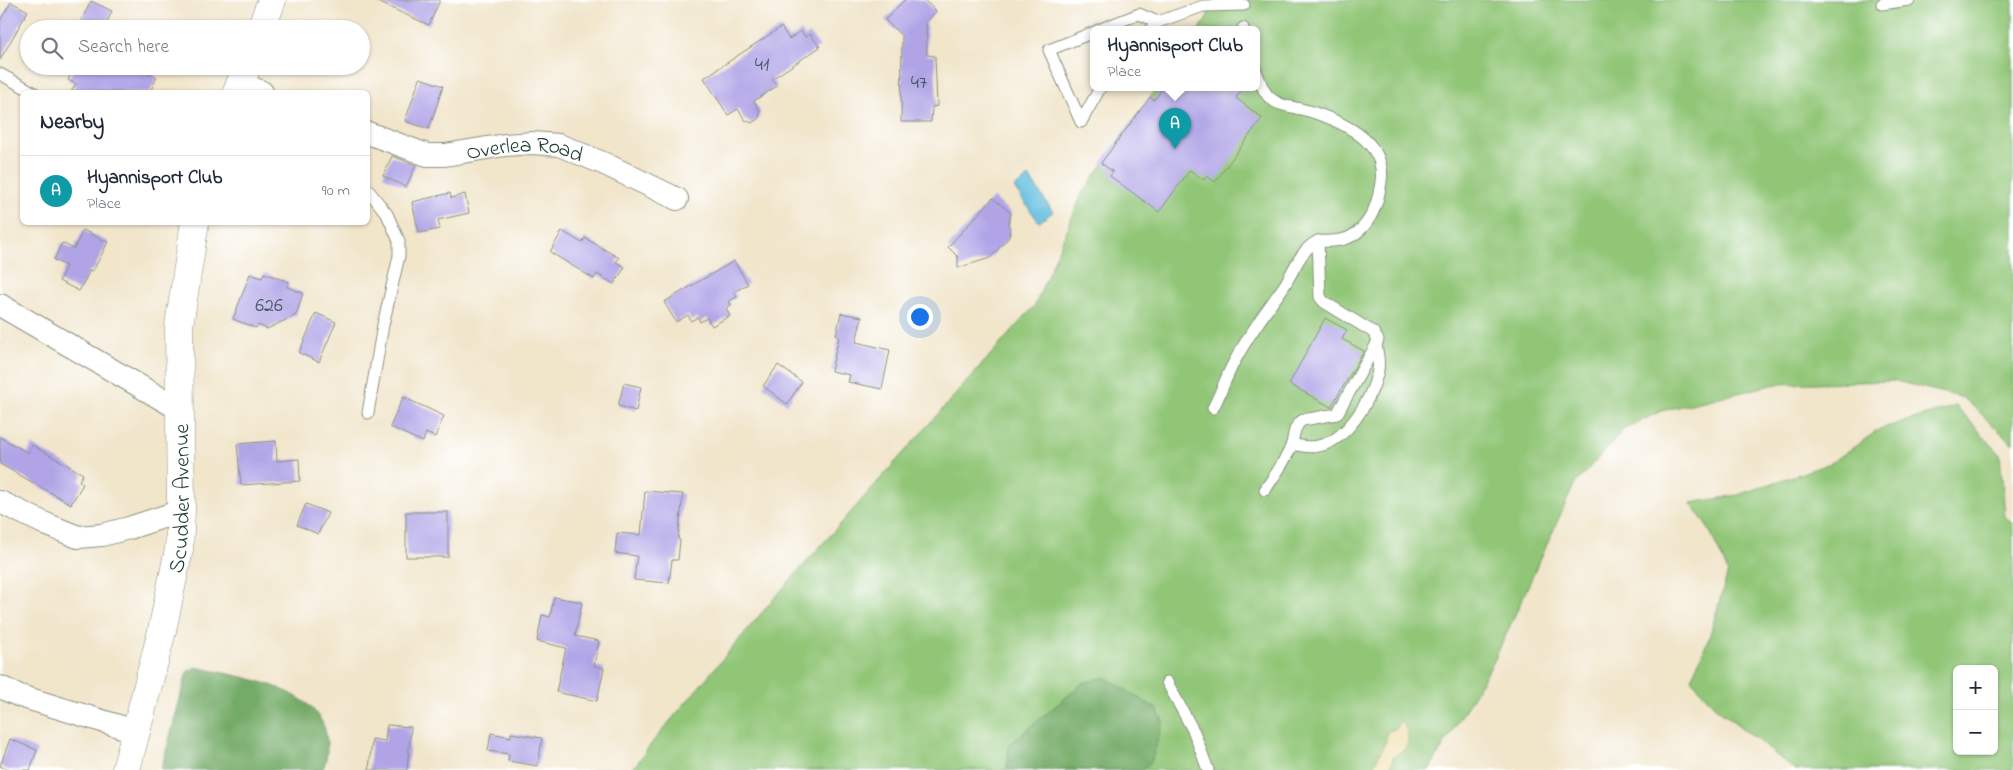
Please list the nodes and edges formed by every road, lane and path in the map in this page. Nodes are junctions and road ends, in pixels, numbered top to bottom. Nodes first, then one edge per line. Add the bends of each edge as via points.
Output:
1 (272, 0) edge
2 (1909, 0) edge
3 (1882, 4) dead end
4 (1244, 5) dead end
5 (264, 20) edge
6 (1108, 26) edge
7 (1154, 26) edge
8 (1090, 34) edge
9 (0, 74) edge
10 (1260, 82) edge
11 (29, 90) edge
12 (1098, 91) edge
13 (370, 134) edge
14 (370, 193) edge
15 (677, 198) dead end
16 (194, 225) edge
17 (1318, 241) junction
18 (0, 305) edge
19 (1376, 345) junction
20 (1213, 408) dead end
21 (179, 410) junction
22 (368, 414) dead end
23 (1292, 444) junction
24 (1265, 490) dead end
25 (0, 502) edge
26 (181, 511) junction
27 (1167, 682) dead end
28 (0, 687) edge
29 (135, 731) junction
30 (126, 770) edge
31 (1208, 770) edge

1 - 5 street
2 - 3 lane
4 - 7 lane via 1203,6
6 - 7 lane via 1139,14
8 - 12 lane via 1049,50 1080,122
9 - 11 lane
10 - 17 lane via 1269,97 1280,104 1311,112 1349,128 1368,142 1380,159 1380,194 1363,227 1343,240
13 - 15 street, Overlea Road via 426,155 514,144 559,145
14 - 22 lane via 387,214 399,241 399,256
16 - 21 street, Scudder Avenue via 179,326
17 - 19 lane via 1320,297 1373,332 1378,340
17 - 20 lane via 1303,255 1267,309 1233,364
18 - 21 street
19 - 23 lane via 1337,414 1299,422
19 - 23 lane via 1377,375 1354,421 1336,440 1318,446
21 - 26 street, Scudder Avenue
23 - 24 lane
25 - 26 street via 78,537 102,535
26 - 29 street, Scudder Avenue via 179,549 162,631
27 - 31 lane via 1194,732
28 - 29 street
29 - 30 street, Scudder Avenue

